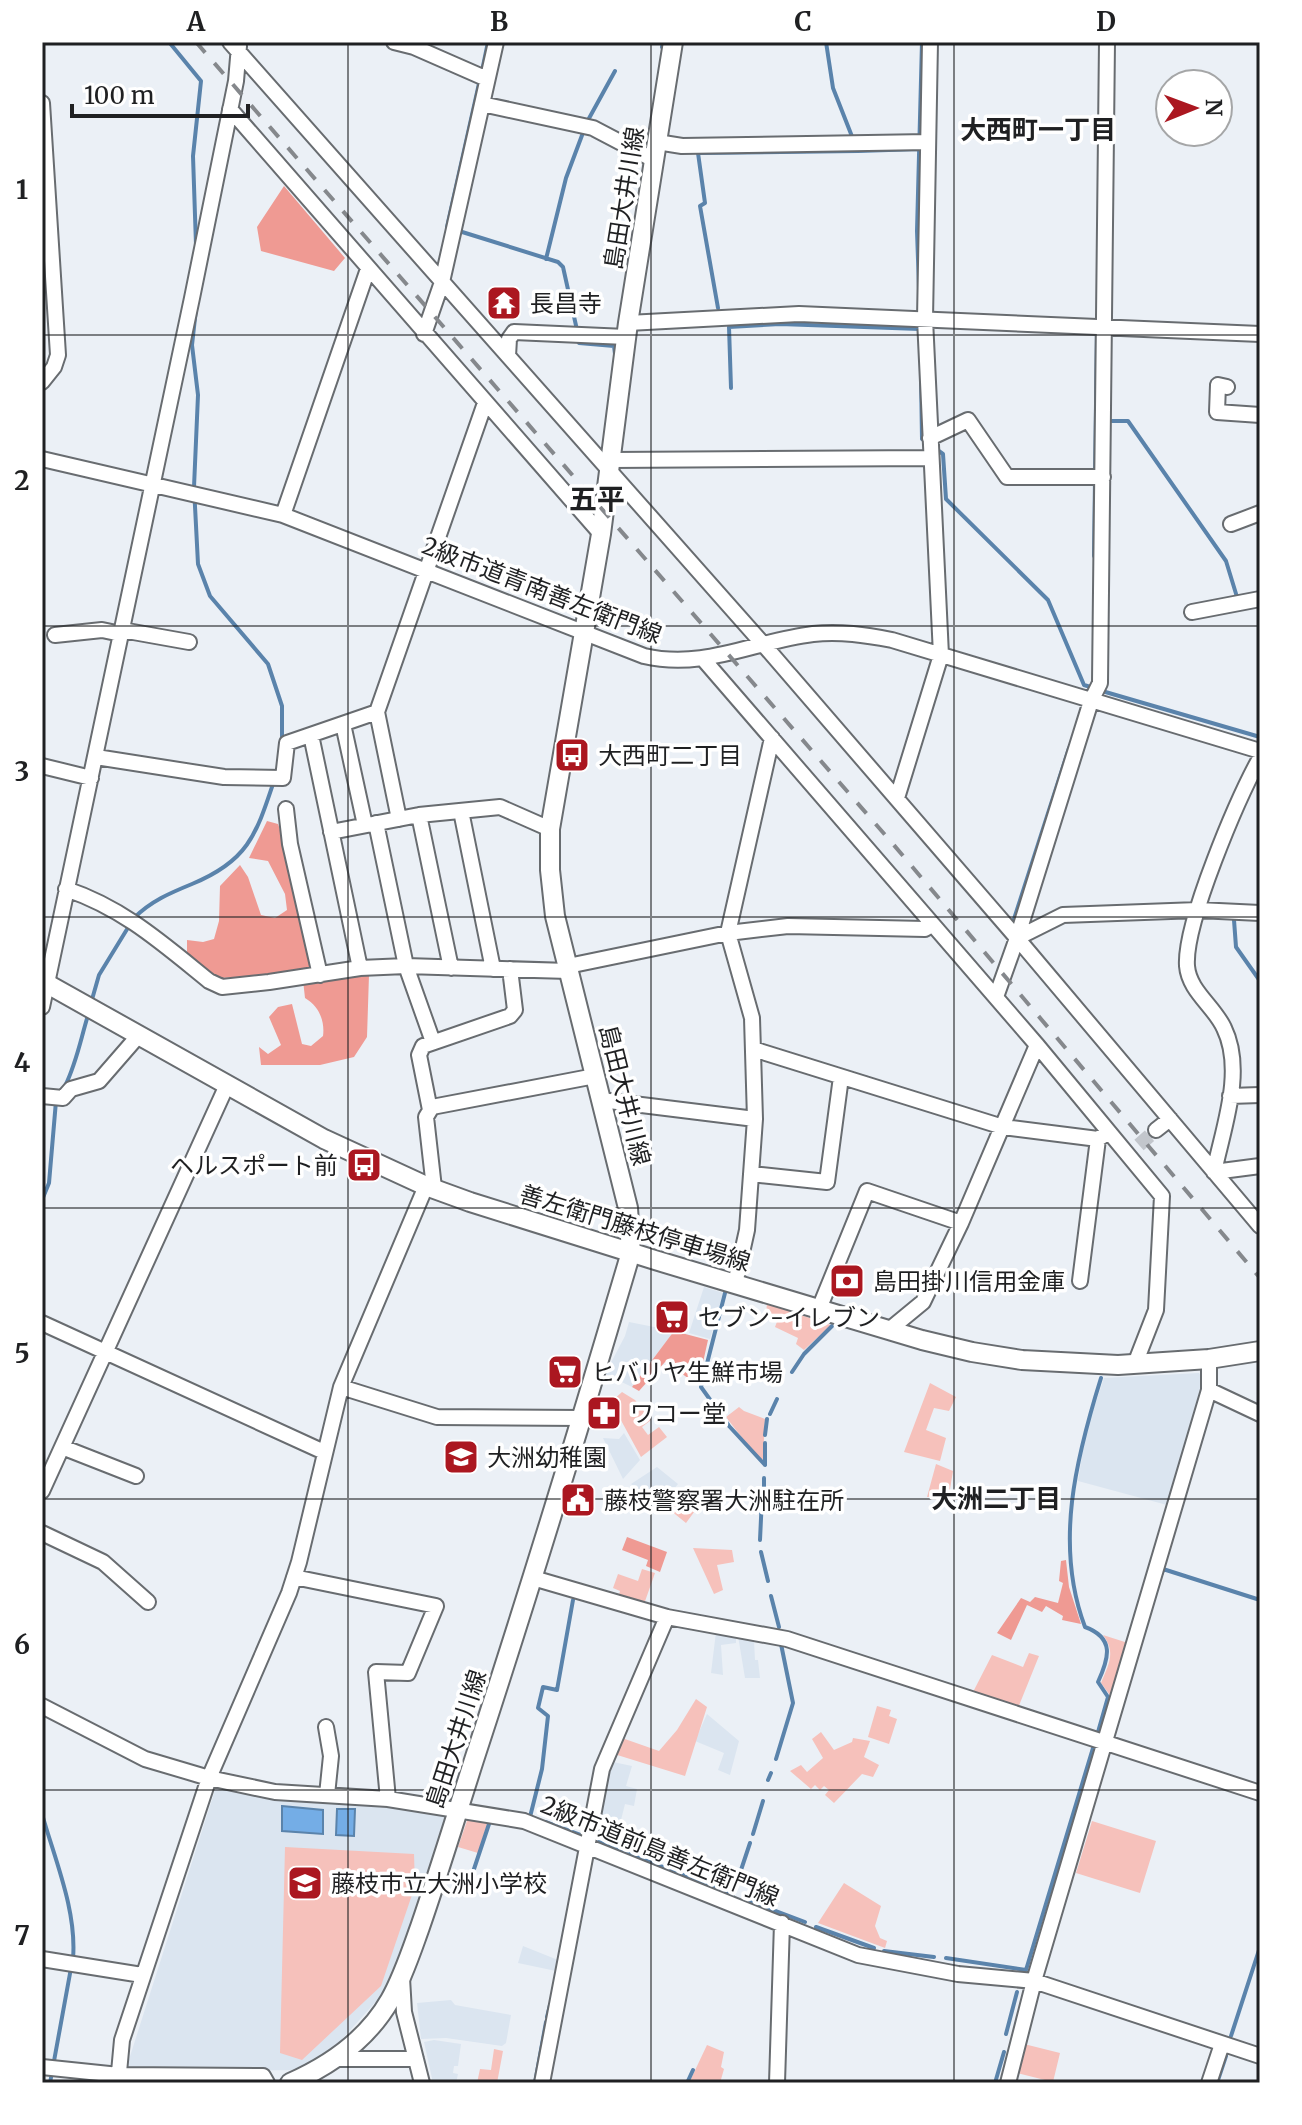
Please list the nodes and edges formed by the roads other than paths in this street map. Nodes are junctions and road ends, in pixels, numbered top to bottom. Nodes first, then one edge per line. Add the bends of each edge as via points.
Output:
1 (394, 42) edge
2 (496, 42) edge
3 (673, 42) edge
4 (930, 42) edge
5 (1107, 42) edge
6 (236, 45) edge
7 (487, 79) junction
8 (42, 103) edge
9 (482, 104) junction
10 (230, 109) junction
11 (928, 142) junction
12 (656, 151) junction
13 (45, 204) edge
14 (368, 269) junction
15 (442, 282) junction
16 (925, 319) junction
17 (1105, 328) junction
18 (627, 330) junction
19 (424, 334) junction
20 (1260, 334) edge
21 (508, 356) junction
22 (42, 382) edge
23 (1227, 387) dead end
24 (485, 403) junction
25 (1260, 415) edge
26 (930, 438) junction
27 (931, 458) junction
28 (42, 459) edge
29 (610, 466) junction
30 (1103, 477) junction
31 (152, 483) junction
32 (1260, 513) edge
33 (283, 515) junction
34 (1231, 524) dead end
35 (601, 534) junction
36 (427, 569) junction
37 (1260, 599) edge
38 (1192, 612) dead end
39 (121, 632) junction
40 (55, 635) dead end
41 (584, 635) junction
42 (189, 642) dead end
43 (763, 644) junction
44 (941, 655) junction
45 (704, 660) junction
46 (1091, 701) junction
47 (377, 712) junction
48 (343, 724) junction
49 (311, 735) junction
50 (772, 738) junction
51 (1260, 751) edge
52 (96, 757) junction
53 (1260, 758) edge
54 (42, 766) edge
55 (91, 778) junction
56 (897, 798) junction
57 (286, 809) dead end
58 (461, 811) junction
59 (419, 815) junction
60 (399, 819) junction
61 (371, 824) junction
62 (550, 829) junction
63 (331, 832) junction
64 (66, 889) junction
65 (1198, 910) junction
66 (1260, 913) edge
67 (932, 925) junction
68 (728, 933) junction
69 (1017, 938) junction
70 (406, 966) junction
71 (360, 968) junction
72 (451, 968) junction
73 (493, 969) junction
74 (510, 969) junction
75 (568, 969) junction
76 (320, 975) junction
77 (45, 983) edge
78 (996, 997) junction
79 (42, 1007) edge
80 (139, 1035) junction
81 (433, 1042) junction
82 (1037, 1045) junction
83 (753, 1049) junction
84 (595, 1076) junction
85 (841, 1077) junction
86 (227, 1085) junction
87 (1260, 1095) edge
88 (42, 1096) edge
89 (1230, 1096) junction
90 (601, 1100) junction
91 (430, 1110) junction
92 (755, 1119) junction
93 (1170, 1119) junction
94 (1003, 1127) junction
95 (1156, 1130) tunnel mouth
96 (1103, 1135) junction
97 (1260, 1166) edge
98 (1214, 1172) junction
99 (751, 1174) junction
100 (430, 1187) junction
101 (961, 1223) junction
102 (1260, 1226) edge
103 (631, 1252) junction
104 (1080, 1281) dead end
105 (735, 1284) junction
106 (819, 1309) junction
107 (42, 1323) edge
108 (889, 1330) junction
109 (1260, 1351) edge
110 (108, 1352) junction
111 (1209, 1359) junction
112 (1135, 1364) junction
113 (341, 1387) junction
114 (1209, 1390) junction
115 (1260, 1414) edge
116 (582, 1418) junction
117 (62, 1447) junction
118 (324, 1452) junction
119 (136, 1476) dead end
120 (42, 1491) edge
121 (42, 1533) edge
122 (294, 1577) junction
123 (533, 1578) junction
124 (148, 1602) dead end
125 (667, 1617) junction
126 (42, 1706) edge
127 (326, 1727) dead end
128 (1105, 1743) junction
129 (209, 1778) junction
130 (1260, 1793) edge
131 (327, 1795) junction
132 (388, 1799) junction
133 (458, 1810) junction
134 (588, 1846) junction
135 (782, 1923) junction
136 (42, 1959) edge
137 (142, 1975) junction
138 (402, 1977) junction
139 (1034, 1981) junction
140 (1222, 2044) junction
141 (1260, 2056) edge
142 (335, 2059) junction
143 (416, 2059) junction
144 (42, 2067) edge
145 (118, 2079) edge
146 (267, 2083) edge
147 (290, 2083) edge
148 (422, 2083) edge
149 (542, 2083) edge
150 (777, 2083) edge
151 (1008, 2083) edge
152 (1209, 2083) edge

1 - 7 street
2 - 7 street
3 - 12 main road, 島田大井川線
4 - 11 street
5 - 17 street
6 - 10 street
6 - 15 street
7 - 9 street
8 - 13 street
9 - 12 street via 593,128
9 - 15 street
10 - 14 street
10 - 31 street
11 - 12 street via 682,146
11 - 16 street
12 - 18 main road, 島田大井川線
13 - 22 street via 58,355
14 - 19 street
14 - 33 street
15 - 19 street
15 - 21 street
16 - 17 street
16 - 18 street via 799,314
16 - 26 street
17 - 20 street
17 - 30 street
18 - 21 street via 514,332
18 - 29 main road, 島田大井川線
19 - 24 street
21 - 29 street
23 - 25 street via 1218,385 1217,412
24 - 35 street
24 - 36 street
26 - 27 street
26 - 30 street via 968,420 1007,477
27 - 29 street
27 - 44 street
28 - 31 street, 2級市道青南善左衛門線
29 - 35 main road, 島田大井川線
29 - 43 street
30 - 46 street via 1100,683
31 - 33 street, 2級市道青南善左衛門線
31 - 39 street
32 - 34 street
33 - 36 street, 2級市道青南善左衛門線
35 - 41 main road, 島田大井川線
36 - 41 street, 2級市道青南善左衛門線
36 - 47 street
37 - 38 street
39 - 40 street
39 - 42 street
39 - 52 street
41 - 45 street, 2級市道青南善左衛門線 via 663,661
41 - 62 main road, 島田大井川線
43 - 44 street, 2級市道青南善左衛門線 via 839,632
43 - 45 street, 2級市道青南善左衛門線
43 - 56 street
44 - 46 street, 2級市道青南善左衛門線
44 - 56 street
45 - 50 street
46 - 51 street, 2級市道青南善左衛門線
46 - 69 street
47 - 48 street
47 - 60 street
48 - 49 street
48 - 61 street
49 - 52 street via 287,743 283,778 224,777
49 - 63 street
50 - 67 street
50 - 68 street
52 - 55 street
53 - 65 street
54 - 55 street
55 - 64 street
56 - 69 street
57 - 76 street
58 - 59 street
58 - 62 street via 500,807
58 - 73 street
59 - 60 street
59 - 72 street
60 - 61 street
61 - 63 street
61 - 70 street
62 - 75 main road, 島田大井川線 via 555,916
63 - 71 street
64 - 76 street via 97,899 140,925 218,986
64 - 77 street
65 - 66 street
65 - 69 street via 1063,915
65 - 89 street via 1187,967 1193,987 1225,1029 1232,1052
67 - 68 street via 788,926
67 - 78 street
68 - 75 street
68 - 83 street via 752,1018
69 - 78 street
69 - 93 street
70 - 71 street
70 - 72 street
70 - 81 street
71 - 76 street
72 - 73 street
73 - 74 street
74 - 75 street
74 - 81 street via 515,1010 510,1016
75 - 84 main road, 島田大井川線
77 - 79 street
77 - 80 main road, 善左衛門藤枝停車場線
78 - 82 street
80 - 86 main road, 善左衛門藤枝停車場線
80 - 88 street via 99,1081 71,1089 63,1098
81 - 91 street via 419,1055
82 - 94 street
82 - 96 street
83 - 85 street
83 - 92 street
84 - 90 main road, 島田大井川線
84 - 91 street
85 - 94 street
85 - 99 street via 827,1182
86 - 100 main road, 善左衛門藤枝停車場線 via 324,1139
86 - 110 street
87 - 89 street
89 - 98 street
90 - 92 street
90 - 103 main road, 島田大井川線 via 628,1208
91 - 100 street
92 - 99 street
93 - 95 street
93 - 98 street
94 - 96 street
94 - 101 street
96 - 104 street
96 - 112 street via 1133,1150 1162,1196 1156,1310
97 - 98 street
98 - 102 street
99 - 105 street via 747,1230
100 - 103 main road, 善左衛門藤枝停車場線
100 - 113 street
101 - 106 street via 867,1191
101 - 108 street via 923,1302
103 - 105 main road, 善左衛門藤枝停車場線
103 - 116 main road, 島田大井川線
105 - 106 main road, 善左衛門藤枝停車場線
106 - 108 main road, 善左衛門藤枝停車場線
107 - 110 street
108 - 112 main road, 善左衛門藤枝停車場線 via 1022,1360
109 - 111 main road, 善左衛門藤枝停車場線
110 - 117 street
110 - 118 street
111 - 112 main road, 善左衛門藤枝停車場線
111 - 114 street
113 - 116 street via 437,1417
113 - 118 street
114 - 115 street
114 - 128 street
116 - 123 main road, 島田大井川線
117 - 119 street
117 - 120 street
118 - 122 street
121 - 124 street via 103,1562
122 - 129 street
122 - 132 street via 436,1606 408,1673 376,1672
123 - 125 street
123 - 133 main road, 島田大井川線
125 - 128 street via 787,1639
125 - 134 street via 602,1769
126 - 129 street, 2級市道前島善左衛門線 via 145,1759
127 - 131 street via 331,1756
128 - 130 street
128 - 139 street
129 - 131 street, 2級市道前島善左衛門線 via 275,1792
129 - 137 street
131 - 132 street, 2級市道前島善左衛門線
132 - 133 street, 2級市道前島善左衛門線
133 - 134 street, 2級市道前島善左衛門線 via 524,1821
133 - 138 main road, 島田大井川線
134 - 135 street, 2級市道前島善左衛門線
134 - 149 street
135 - 139 street, 2級市道前島善左衛門線 via 878,1960
135 - 150 street
136 - 137 street
137 - 145 street via 122,2040
138 - 142 main road, 島田大井川線 via 370,2028
138 - 143 street
139 - 140 street, 2級市道前島善左衛門線
139 - 151 street
140 - 141 street, 2級市道前島善左衛門線
140 - 152 street
142 - 143 street
142 - 147 main road, 島田大井川線
143 - 148 street
144 - 145 street
145 - 146 street via 263,2076

